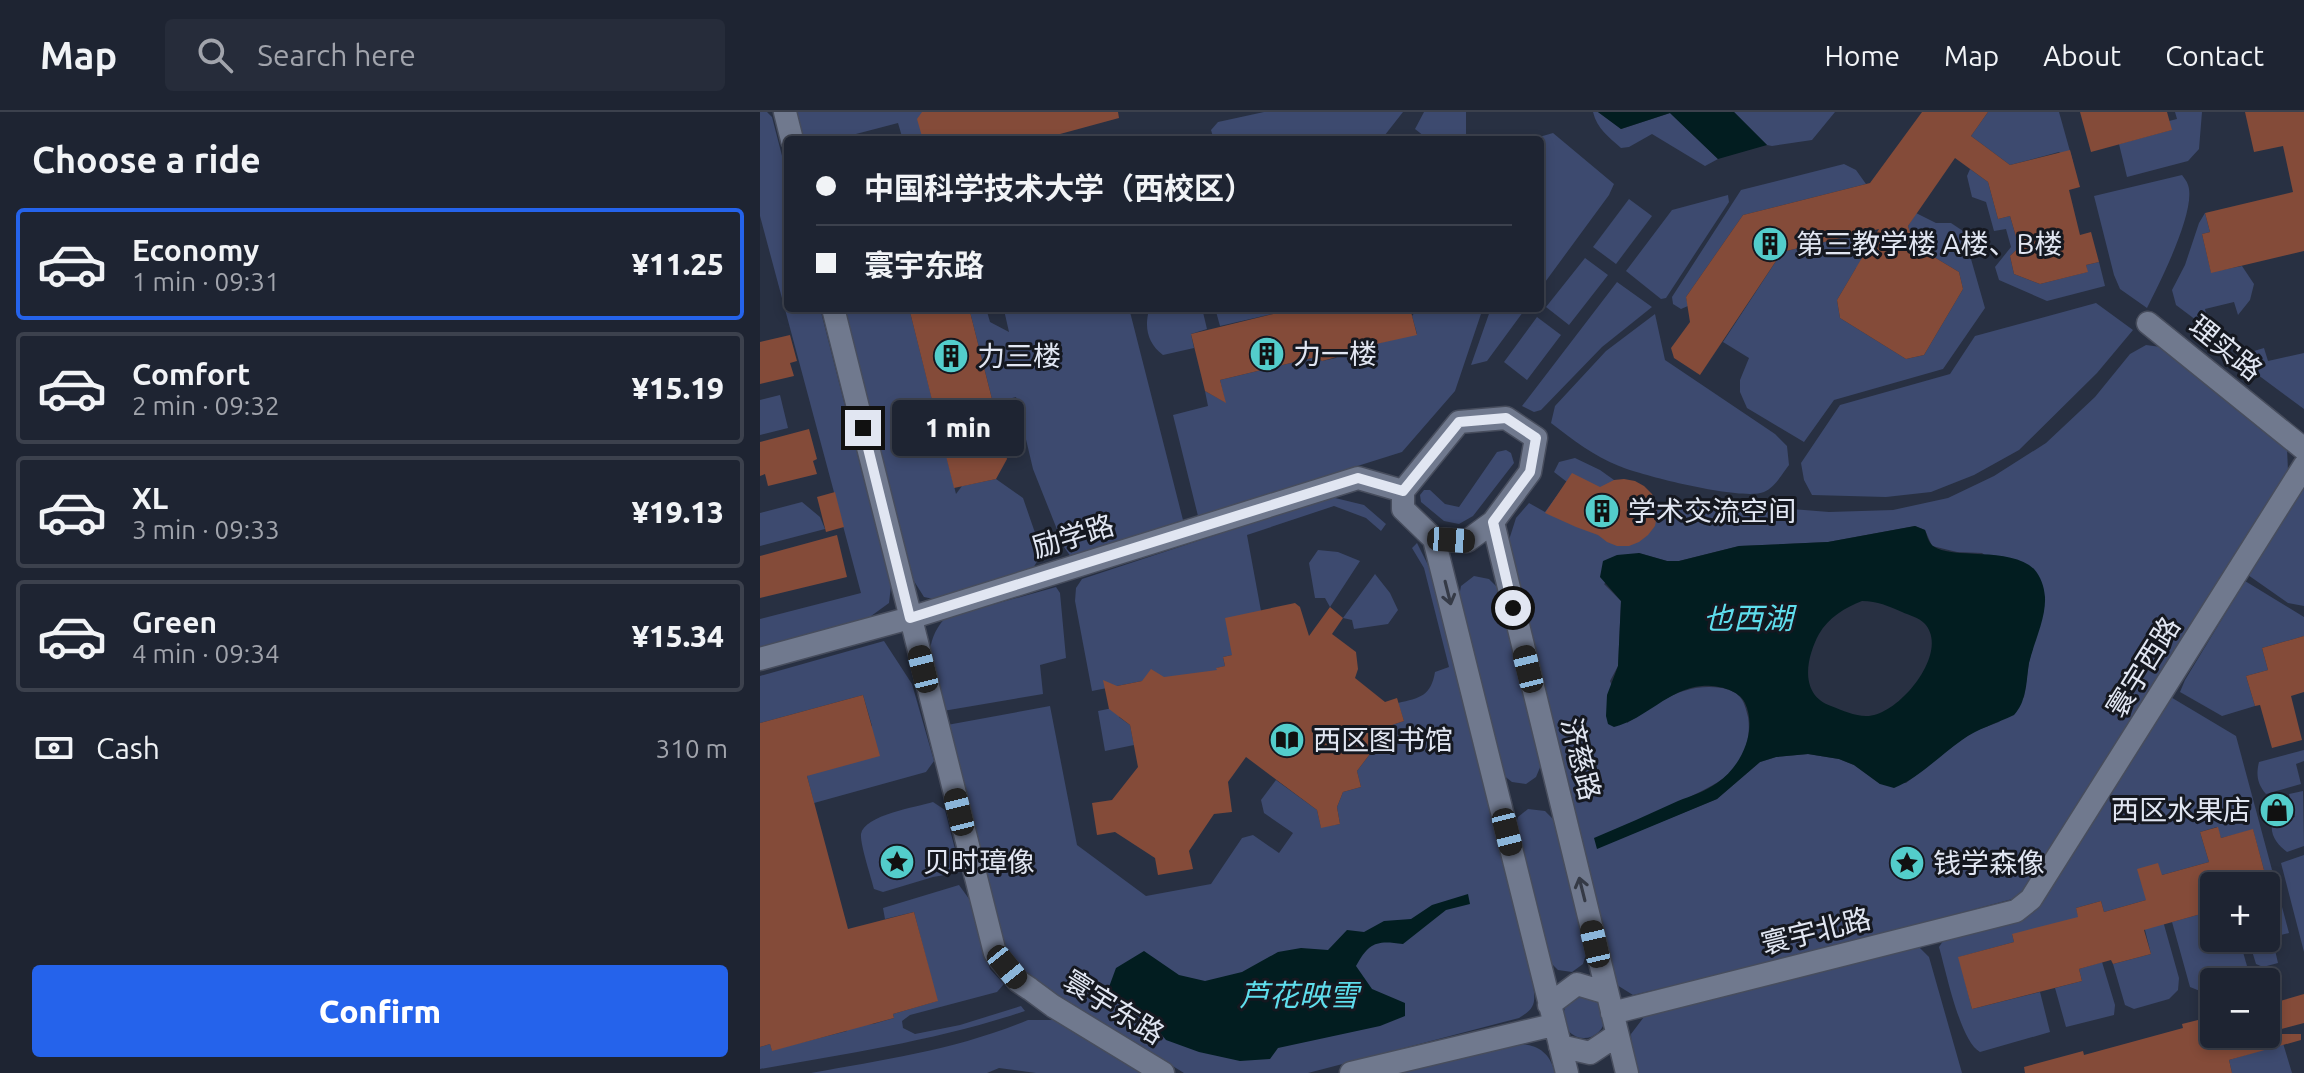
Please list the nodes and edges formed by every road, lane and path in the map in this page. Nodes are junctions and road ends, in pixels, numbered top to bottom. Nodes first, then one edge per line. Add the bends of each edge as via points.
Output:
1 (785, 112) edge
2 (791, 136) edge
3 (834, 312) edge
4 (2148, 323) dead end
5 (2304, 449) edge
6 (2304, 466) edge
7 (1403, 491) junction
8 (1493, 522) junction
9 (1434, 539) junction
10 (910, 618) junction
11 (760, 659) edge
12 (2031, 899) joint
13 (1609, 1003) junction
14 (1554, 1025) junction
15 (1617, 1035) junction
16 (1163, 1073) edge
17 (1351, 1073) edge
18 (1567, 1073) edge
19 (1627, 1073) edge

1 - 2 street
3 - 10 street, 寰宇东路
4 - 5 street, 理实路
6 - 12 street, 寰宇西路
7 - 8 street via 1459,422 1506,418 1536,438 1530,472
7 - 9 street via 1403,509
7 - 10 street, 励学路 via 1358,478
8 - 9 street via 1467,541
13 -> 8 street, 济慈路
9 -> 14 street
10 - 11 street, 励学路
10 - 16 street, 寰宇东路 via 995,953 1018,981 1053,1006
12 - 13 street, 寰宇北路 via 2016,911
13 - 14 street via 1577,984
13 - 15 street, 济慈路
14 - 15 street via 1590,1053
14 - 17 street
14 - 18 street
15 - 19 street, 济慈路

